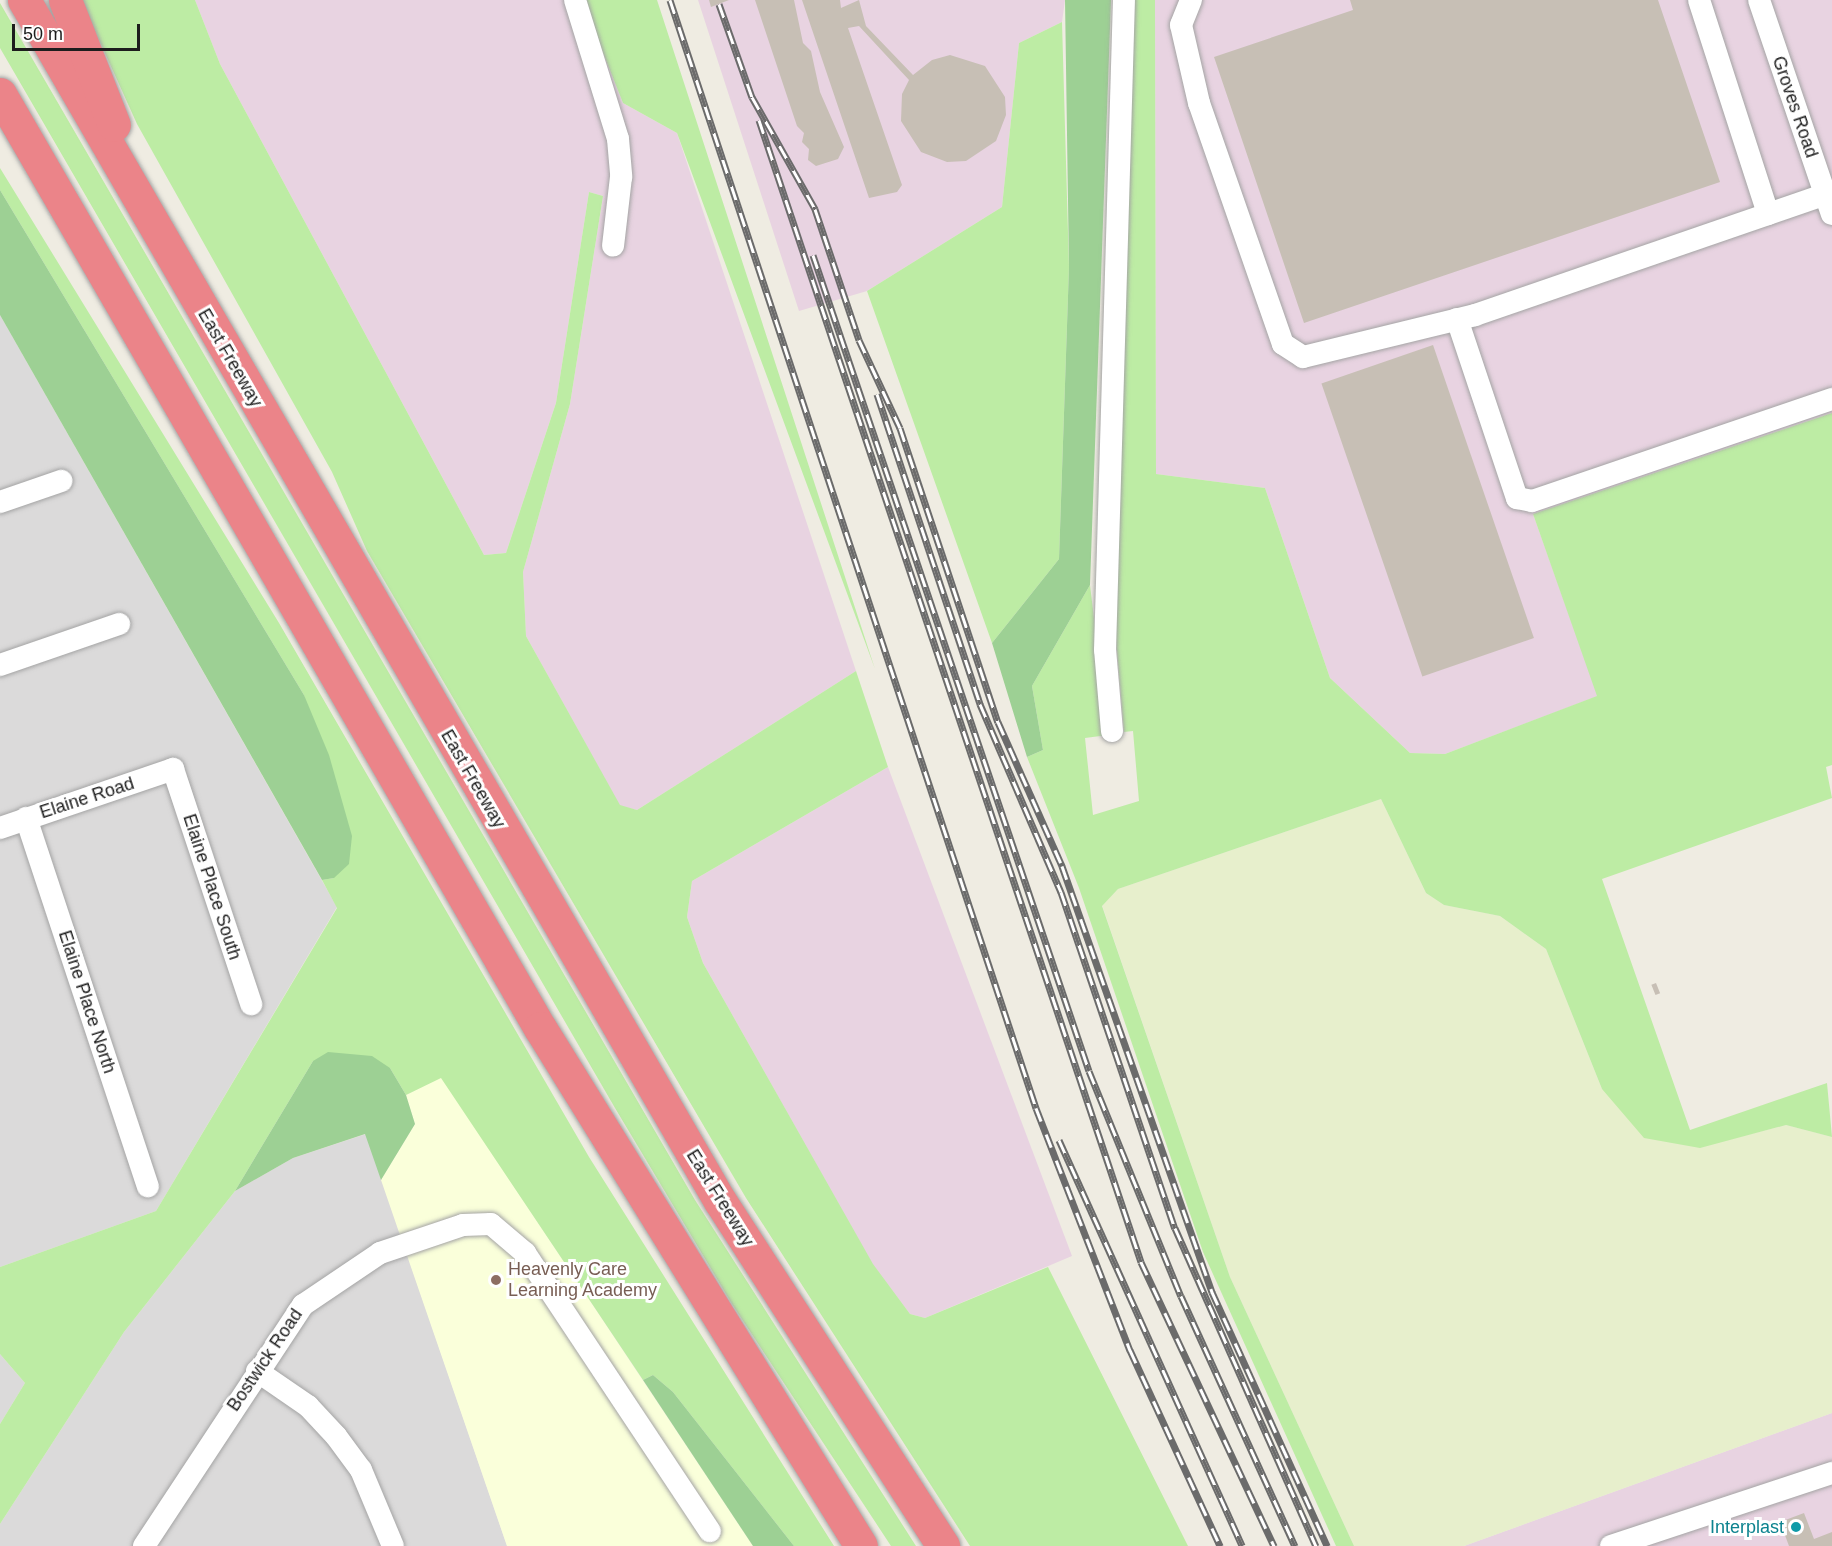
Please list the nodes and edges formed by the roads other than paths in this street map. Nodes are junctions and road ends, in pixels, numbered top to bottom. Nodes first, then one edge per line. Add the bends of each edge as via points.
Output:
1 (24, 0) edge
2 (65, 0) edge
3 (575, 0) edge
4 (1124, 0) edge
5 (1191, 0) edge
6 (1699, 0) edge
7 (1759, 0) edge
8 (0, 94) edge
9 (0, 129) edge
10 (138, 195) junction
11 (1830, 200) edge
12 (1768, 214) junction
13 (613, 246) dead end
14 (1457, 319) junction
15 (1832, 399) edge
16 (217, 469) junction
17 (61, 481) dead end
18 (0, 502) edge
19 (118, 624) dead end
20 (0, 665) edge
21 (1112, 731) dead end
22 (173, 770) joint
23 (26, 818) junction
24 (0, 828) edge
25 (251, 1004) dead end
26 (147, 1186) dead end
27 (257, 1371) junction
28 (1832, 1473) edge
29 (710, 1531) dead end
30 (144, 1546) edge
31 (393, 1546) edge
32 (861, 1546) edge
33 (943, 1546) edge
34 (1611, 1546) edge

1 - 10 highway, East Freeway
2 - 10 highway
3 - 13 street via 608,96 621,177
4 - 21 street via 1106,650
5 - 14 street via 1181,25 1184,56 1283,344 1304,357 1327,355
6 - 12 street
7 - 11 street, Groves Road
8 - 16 highway
9 - 16 highway
10 - 33 highway, East Freeway via 720,1201
11 - 12 street
12 - 14 street
14 - 15 street via 1517,498 1532,501
16 - 32 highway via 540,1028
17 - 18 street
19 - 20 street
22 - 23 street, Elaine Road
22 - 25 street, Elaine Place South
23 - 24 street, Elaine Road
23 - 26 street, Elaine Place North
27 - 29 street, Bostwick Road via 303,1305 329,1283 380,1253 463,1225 491,1224 525,1253
27 - 30 street, Bostwick Road
27 - 31 street via 308,1406 336,1436 374,1496
28 - 34 street

